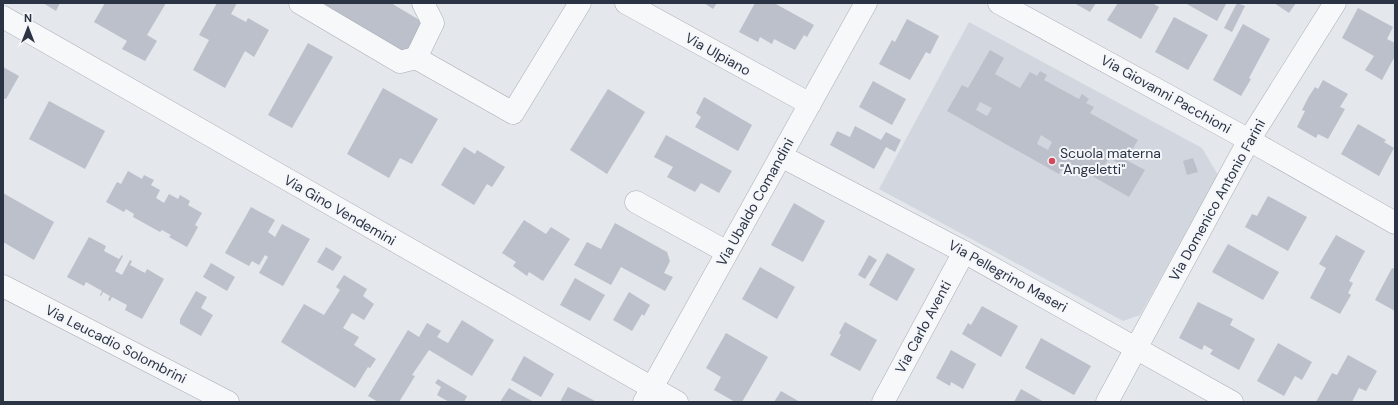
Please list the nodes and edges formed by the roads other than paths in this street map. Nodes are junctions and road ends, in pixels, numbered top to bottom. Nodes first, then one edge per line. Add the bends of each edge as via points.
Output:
1 (300, 3) edge
2 (423, 3) edge
3 (580, 3) edge
4 (626, 3) edge
5 (866, 3) edge
6 (999, 3) edge
7 (1335, 3) edge
8 (3, 17) edge
9 (416, 58) junction
10 (810, 104) junction
11 (1249, 140) junction
12 (781, 156) junction
13 (636, 202) dead end
14 (1395, 223) edge
15 (727, 252) junction
16 (964, 252) junction
17 (3, 286) edge
18 (1136, 348) junction
19 (648, 395) edge
20 (228, 402) edge
21 (677, 402) edge
22 (883, 402) edge
23 (1108, 402) edge
24 (1232, 402) edge

1 - 9 street via 400,62
2 - 9 street via 433,22
3 - 9 street via 513,113
4 - 10 street, Via Ulpiano
5 - 10 street, Via Ubaldo Comandini
6 - 11 street, Via Giovanni Pacchioni
7 - 11 street, Via Domenico Antonio Farini
8 - 19 street, Via Gino Vendemini
10 - 12 street, Via Ubaldo Comandini
11 - 14 street, Via Giovanni Pacchioni
11 - 18 street, Via Domenico Antonio Farini
12 - 15 street, Via Ubaldo Comandini
12 - 16 street, Via Pellegrino Maseri
13 - 15 street
15 - 19 street, Via Ubaldo Comandini
16 - 18 street, Via Pellegrino Maseri
16 - 22 street, Via Carlo Aventi
17 - 20 street, Via Leucadio Solombrini
18 - 23 street, Via Domenico Antonio Farini
18 - 24 street, Via Pellegrino Maseri
19 - 21 street, Via Gino Vendemini

